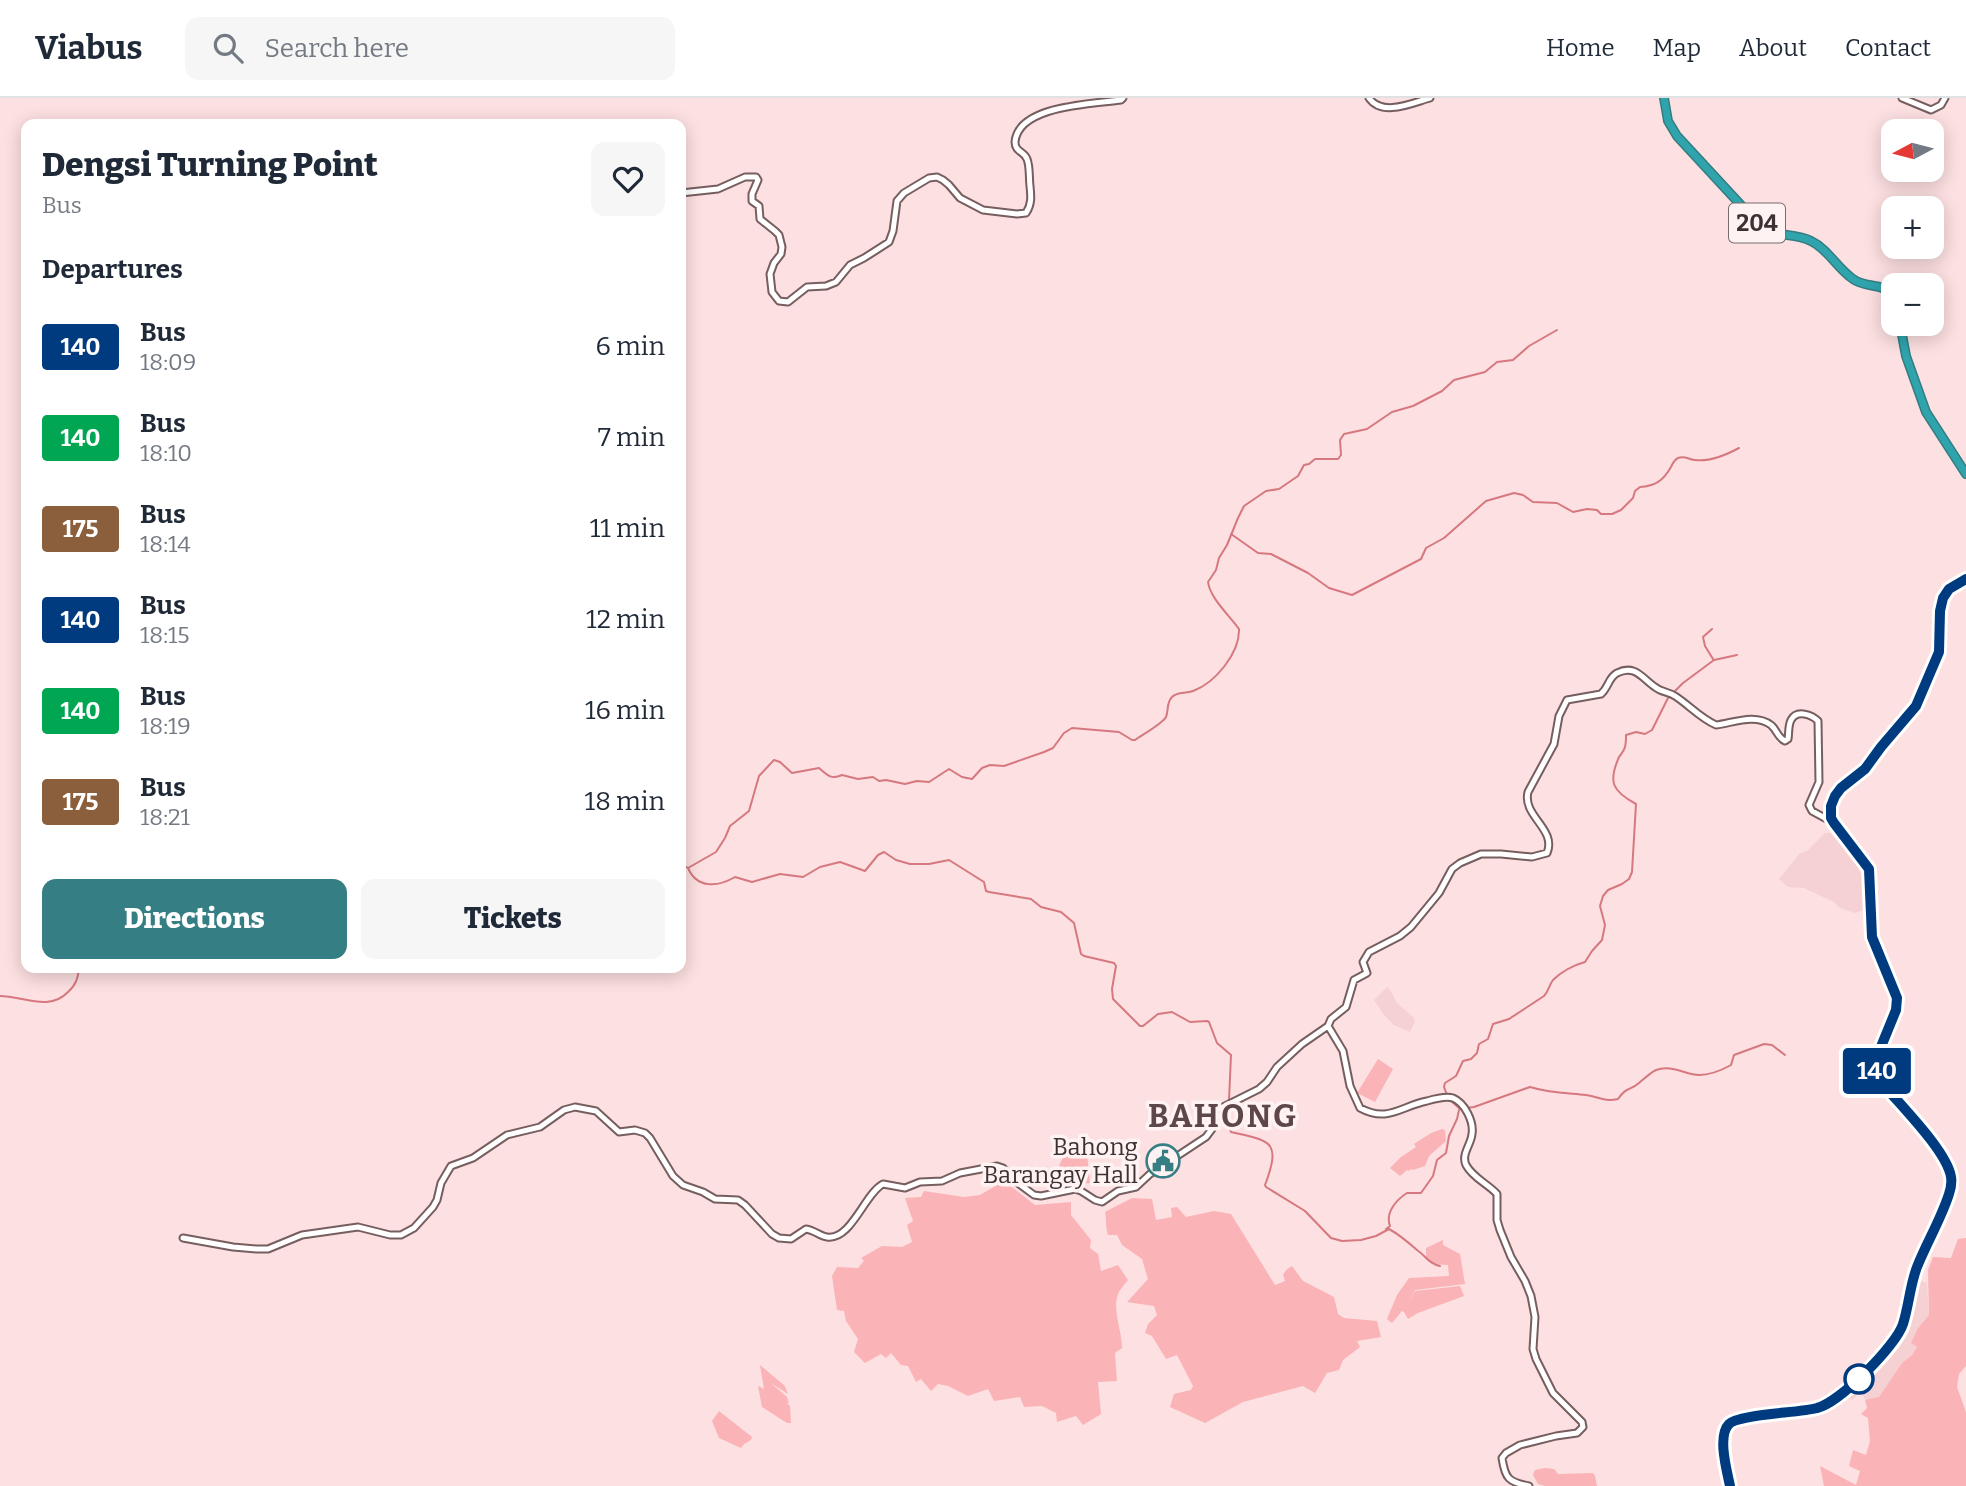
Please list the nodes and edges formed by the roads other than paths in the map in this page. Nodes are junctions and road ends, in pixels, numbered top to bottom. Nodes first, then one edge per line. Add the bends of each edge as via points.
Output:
1 (1123, 98) edge
2 (1369, 98) edge
3 (1430, 98) edge
4 (1664, 98) edge
5 (1902, 98) edge
6 (1945, 98) edge
7 (686, 192) edge
8 (1881, 287) edge
9 (1902, 336) edge
10 (1966, 474) edge
11 (1966, 579) edge
12 (1834, 823) junction
13 (1328, 1026) junction
14 (183, 1238) dead end
15 (1529, 1486) edge
16 (1730, 1486) edge

1 - 7 street via 1053,110 1027,120 1015,144 1028,160 1031,205 1026,213 983,210 960,198 943,180 929,178 897,201 889,242 850,265 831,285 807,287 788,302 779,301 771,287 769,274 782,247 752,201 757,178
2 - 3 street via 1383,107
4 - 8 highway, 204 via 1668,121 1677,136 1763,229 1810,240 1856,281
5 - 6 street via 1931,110
9 - 10 highway via 1926,412
11 - 12 highway via 1943,598 1939,652 1916,706 1865,769 1835,796 1830,812
12 - 13 street via 1812,811 1810,805 1819,782 1816,718 1795,716 1788,739 1783,741 1772,725 1758,720 1716,725 1640,673 1624,670 1611,677 1601,694 1567,700 1559,716 1554,744 1526,797 1548,839 1547,853 1532,857 1481,854 1452,869 1412,927 1367,954 1363,962 1367,973 1354,980 1346,1007
12 - 16 highway via 1869,869 1872,937 1897,998 1876,1059 1877,1072 1935,1147 1949,1168 1952,1184 1916,1271 1900,1331 1859,1379 1829,1404 1730,1422 1723,1440
13 - 14 street via 1277,1067 1264,1085 1217,1110 1206,1137 1136,1187 1118,1191 1102,1202 1075,1189 1034,1195 997,1166 905,1188 886,1183 839,1235 827,1237 806,1229 791,1238 779,1238 742,1203 715,1199 677,1180 645,1133 619,1132 596,1111 575,1107 540,1127 507,1135 451,1166 433,1207 405,1234 355,1227 302,1235 262,1249
13 - 15 street via 1343,1051 1360,1108 1391,1114 1447,1098 1462,1104 1471,1119 1465,1161 1497,1194 1500,1230 1529,1288 1535,1317 1533,1349 1539,1368 1553,1393 1583,1427 1577,1433 1520,1445 1506,1453 1502,1458 1505,1475

